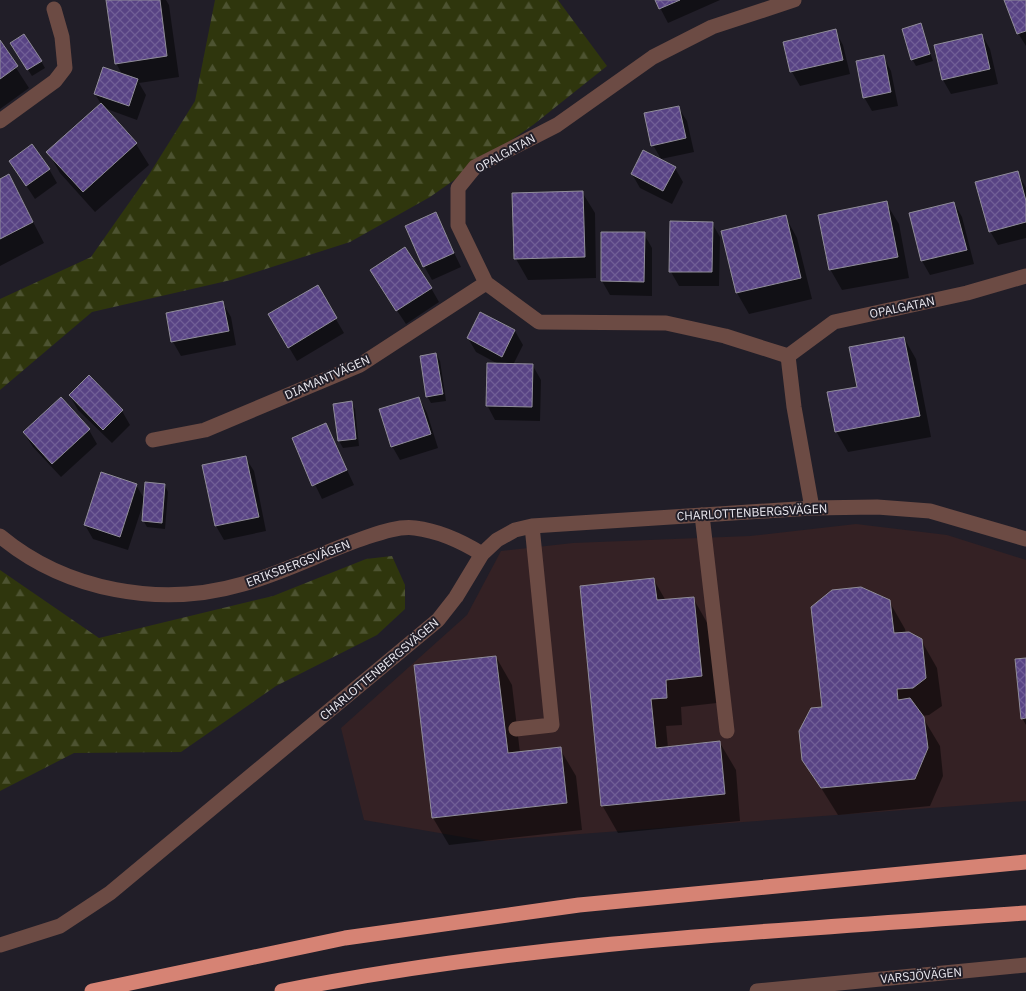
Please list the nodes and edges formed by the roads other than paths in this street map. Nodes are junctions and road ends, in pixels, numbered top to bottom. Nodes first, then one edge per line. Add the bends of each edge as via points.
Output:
1 (794, 0) edge
2 (54, 9) dead end
3 (0, 121) edge
4 (1026, 276) edge
5 (486, 283) junction
6 (788, 356) junction
7 (154, 440) dead end
8 (812, 508) junction
9 (702, 514) junction
10 (532, 526) junction
11 (0, 536) edge
12 (1026, 539) edge
13 (482, 554) junction
14 (516, 729) dead end
15 (727, 731) dead end
16 (1026, 862) edge
17 (1026, 913) edge
18 (0, 944) edge
19 (1026, 965) edge
20 (92, 991) edge
21 (282, 991) edge
22 (757, 991) edge

1 - 5 street, OPALGATAN via 712,28 653,57 557,125 475,167 458,188 458,225
2 - 3 street via 62,37 65,68 55,81
4 - 6 street, OPALGATAN via 967,293 834,322
5 - 6 street, OPALGATAN via 539,322 666,323 725,336
5 - 7 street, DIAMANTVÄGEN via 360,365 205,430
6 - 8 street
8 - 9 street, CHARLOTTENBERGSVÄGEN
8 - 12 street, CHARLOTTENBERGSVÄGEN via 877,507 930,511
9 - 10 street, CHARLOTTENBERGSVÄGEN
9 - 15 street
10 - 13 street, CHARLOTTENBERGSVÄGEN via 515,530 497,540
10 - 14 street via 552,725
11 - 13 street, ERIKSBERGSVÄGEN via 30,558 55,570 90,583 142,595 208,591 243,585 348,543 386,531 414,527 456,539
13 - 18 street, CHARLOTTENBERGSVÄGEN via 438,620 110,893 60,926
16 - 20 highway via 579,905 345,938
17 - 21 highway via 601,944 437,964
19 - 22 street, VARSJÖVÄGEN

